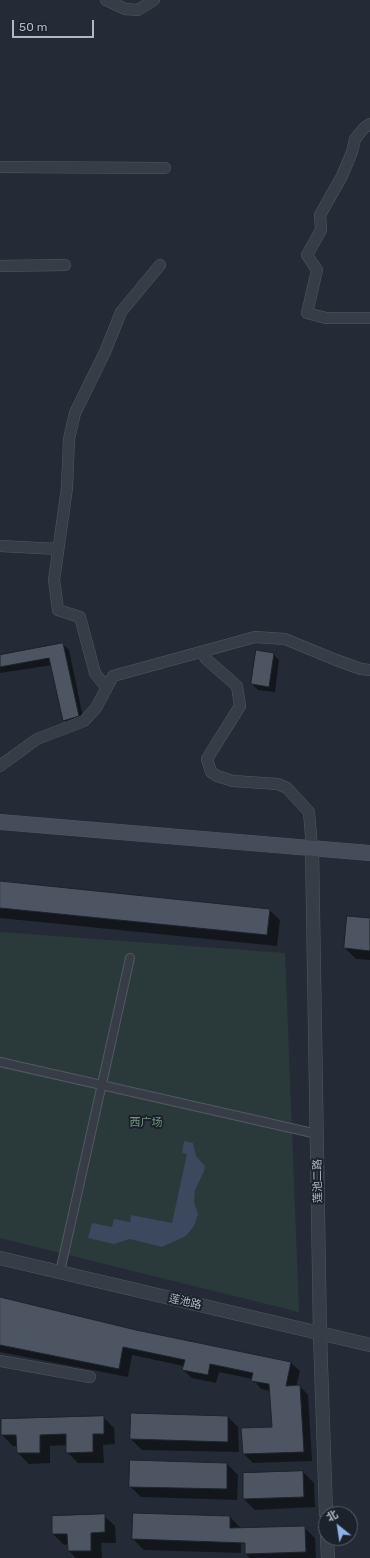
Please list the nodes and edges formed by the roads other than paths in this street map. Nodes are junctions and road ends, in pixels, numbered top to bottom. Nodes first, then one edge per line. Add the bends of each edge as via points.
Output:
1 (106, 0) edge
2 (154, 0) edge
3 (370, 124) edge
4 (0, 167) edge
5 (165, 168) dead end
6 (65, 265) dead end
7 (160, 265) dead end
8 (0, 266) edge
9 (370, 318) edge
10 (0, 546) edge
11 (58, 549) junction
12 (202, 652) junction
13 (370, 670) edge
14 (106, 687) junction
15 (0, 766) edge
16 (0, 822) edge
17 (312, 848) junction
18 (370, 853) edge
19 (130, 958) dead end
20 (0, 1062) edge
21 (102, 1085) junction
22 (317, 1134) junction
23 (0, 1258) edge
24 (60, 1272) junction
25 (320, 1334) junction
26 (370, 1345) edge
27 (0, 1361) edge
28 (90, 1377) dead end
29 (326, 1506) edge
30 (327, 1546) edge
31 (328, 1558) edge

1 - 2 street via 125,9 138,10
3 - 9 street via 355,139 342,176 320,215 321,230 307,255 317,270 307,313 326,318
4 - 5 street
6 - 8 street
7 - 11 street via 122,312 75,413 69,439 67,488
10 - 11 street
11 - 14 street via 54,580 58,610 80,617 95,673
12 - 13 street via 255,637 285,639 361,669
12 - 14 street via 113,676
12 - 17 street via 206,659 237,686 240,706 208,759 211,772 233,781 278,784 287,788 308,812
14 - 15 street via 96,708 84,721 37,739
16 - 17 main road
17 - 18 main road
17 - 22 street, 莲池二路
19 - 21 street
20 - 21 street
21 - 22 street
21 - 24 street
22 - 25 street, 莲池二路
23 - 24 street, 莲池路
24 - 25 street, 莲池路
25 - 26 street, 莲池路
25 - 29 street, 莲池二路
27 - 28 street
30 - 31 street

